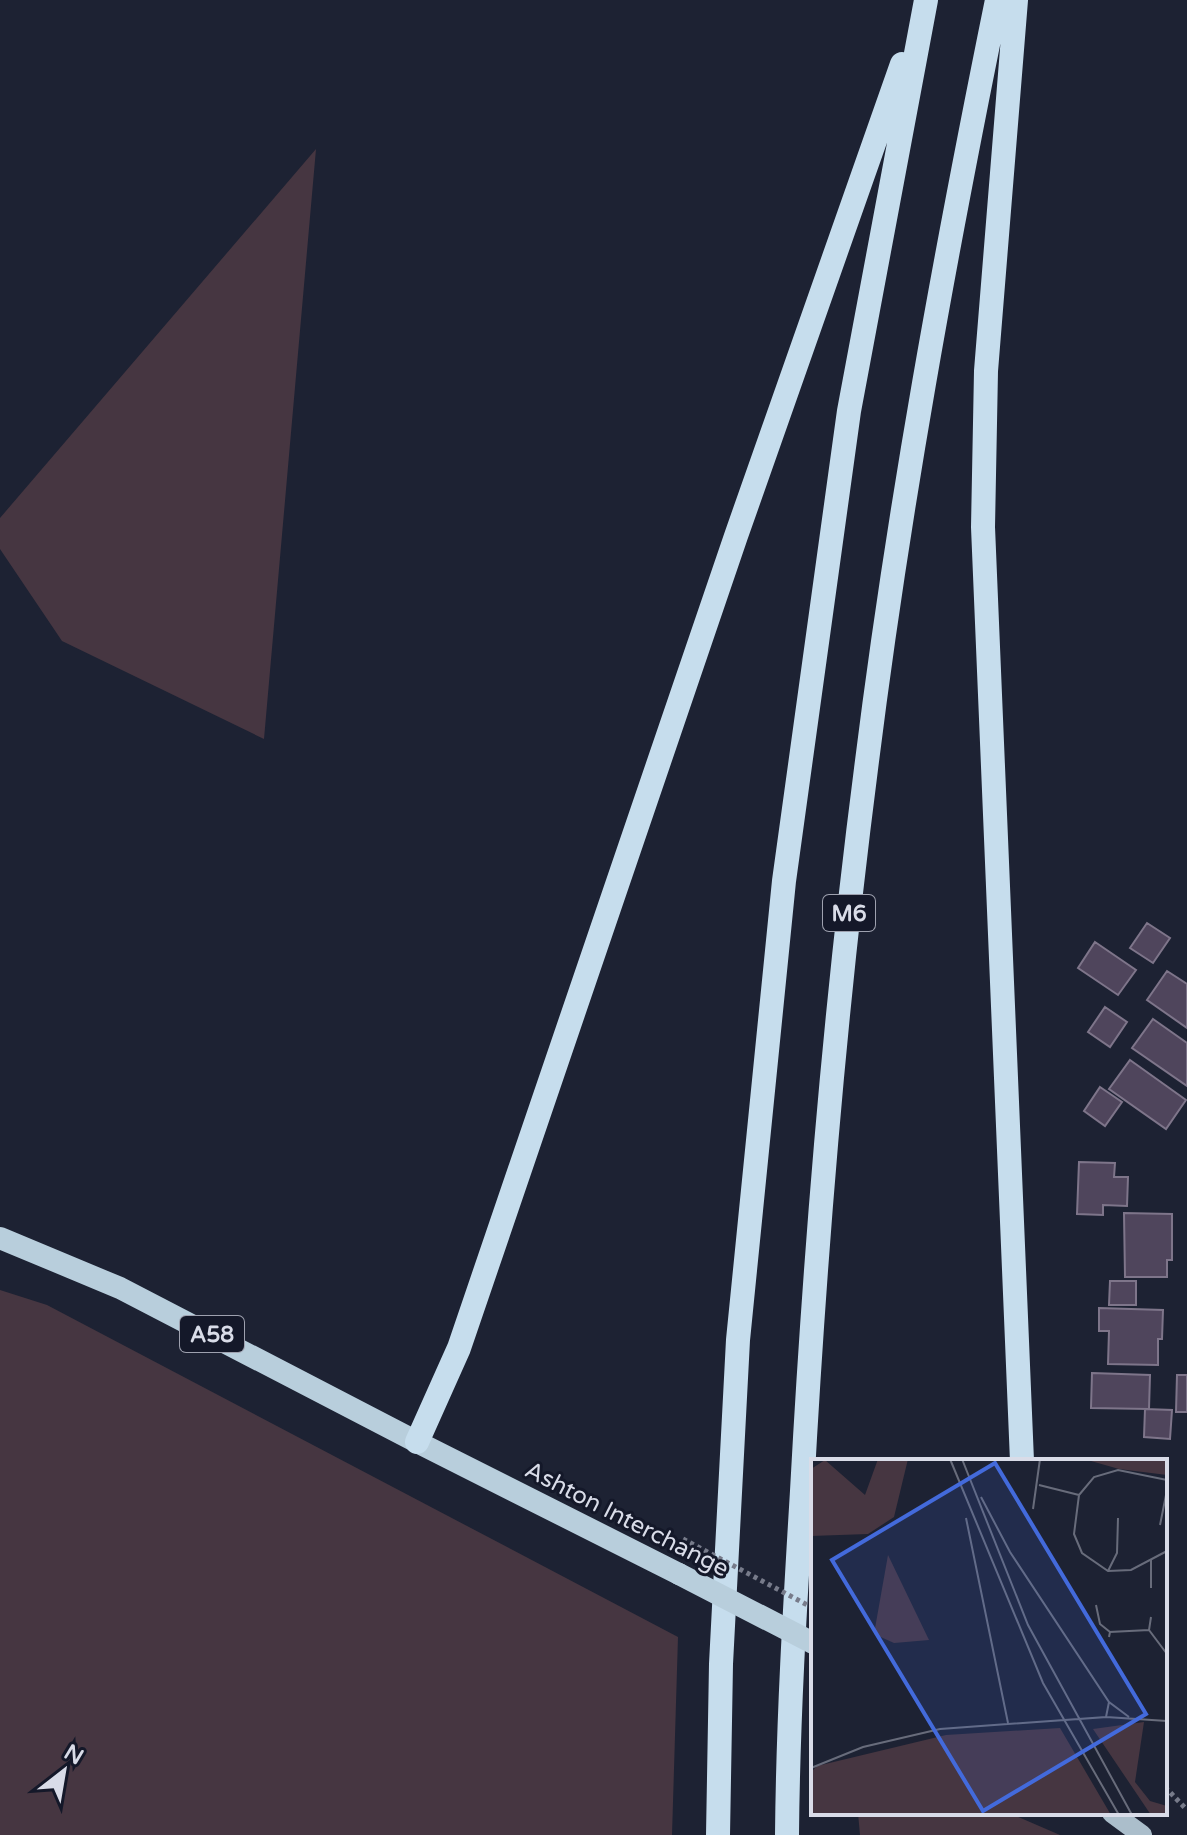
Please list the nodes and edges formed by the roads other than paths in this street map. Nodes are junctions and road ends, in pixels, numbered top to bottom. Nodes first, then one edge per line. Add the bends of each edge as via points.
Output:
1 (925, 0) edge
2 (997, 0) edge
3 (1016, 0) edge
4 (0, 1238) edge
5 (417, 1442) junction
6 (1022, 1459) edge
7 (811, 1642) edge
8 (1115, 1815) edge
9 (718, 1835) edge
10 (787, 1835) edge
11 (1142, 1835) edge

1 - 5 highway via 459,1348
1 - 9 highway via 849,411 784,881 738,1340
2 - 10 highway, M6 via 949,233 908,481 847,932 811,1327
3 - 6 highway via 986,371 983,527
4 - 5 highway, A58 via 120,1288
5 - 7 highway, Ashton Interchange / A58, bridge
8 - 11 main road

